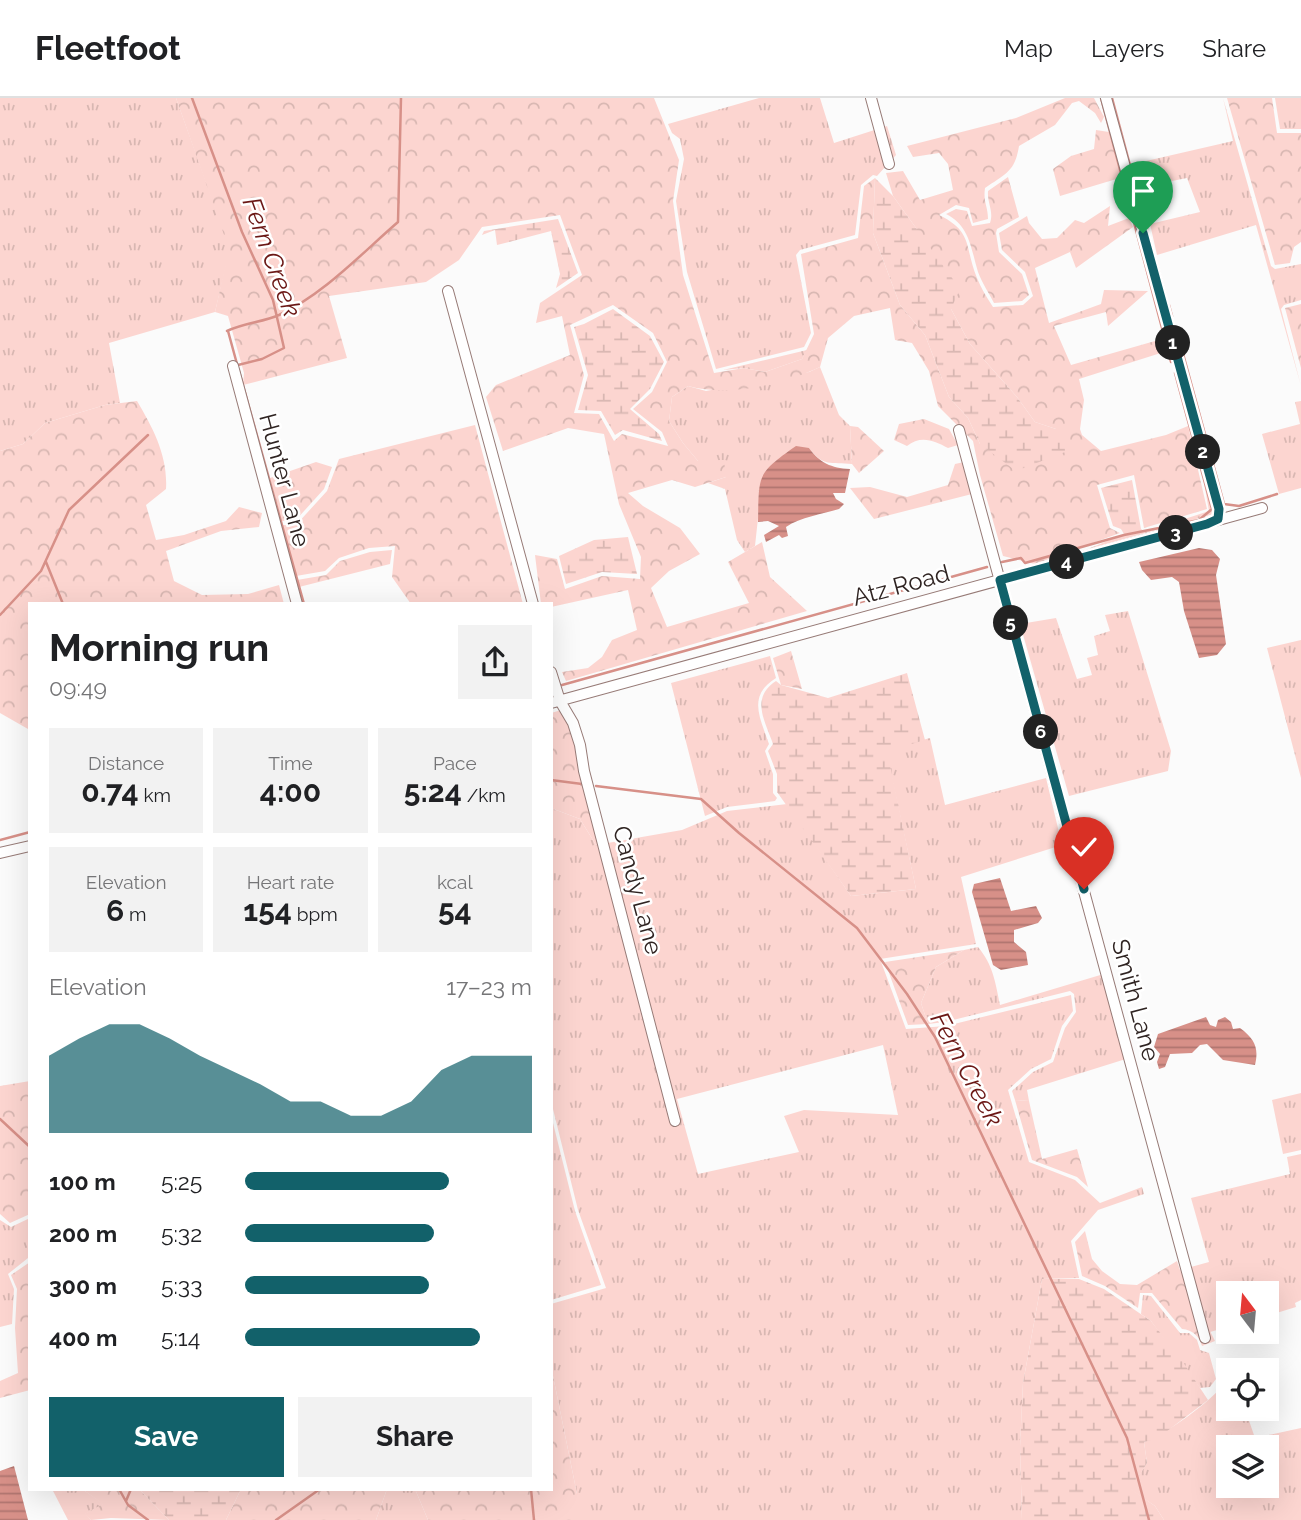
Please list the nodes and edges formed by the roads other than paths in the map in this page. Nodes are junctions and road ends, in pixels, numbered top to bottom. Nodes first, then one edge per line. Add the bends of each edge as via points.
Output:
1 (871, 98) edge
2 (1106, 98) edge
3 (889, 164) dead end
4 (448, 291) dead end
5 (233, 366) dead end
6 (959, 430) dead end
7 (1262, 508) dead end
8 (1218, 519) junction
9 (1000, 580) junction
10 (296, 602) edge
11 (532, 602) edge
12 (553, 685) edge
13 (556, 702) edge
14 (28, 846) edge
15 (0, 853) edge
16 (675, 1121) dead end
17 (1205, 1338) dead end

1 - 3 street
2 - 8 street via 1219,509
4 - 11 street
5 - 10 street, Hunter Lane
6 - 9 street, Smith Lane
7 - 8 street, Atz Road
8 - 9 street, Atz Road
9 - 13 street, Atz Road
9 - 17 street, Smith Lane
12 - 13 street, Candy Lane
13 - 16 street, Candy Lane via 573,723 580,745
14 - 15 street

